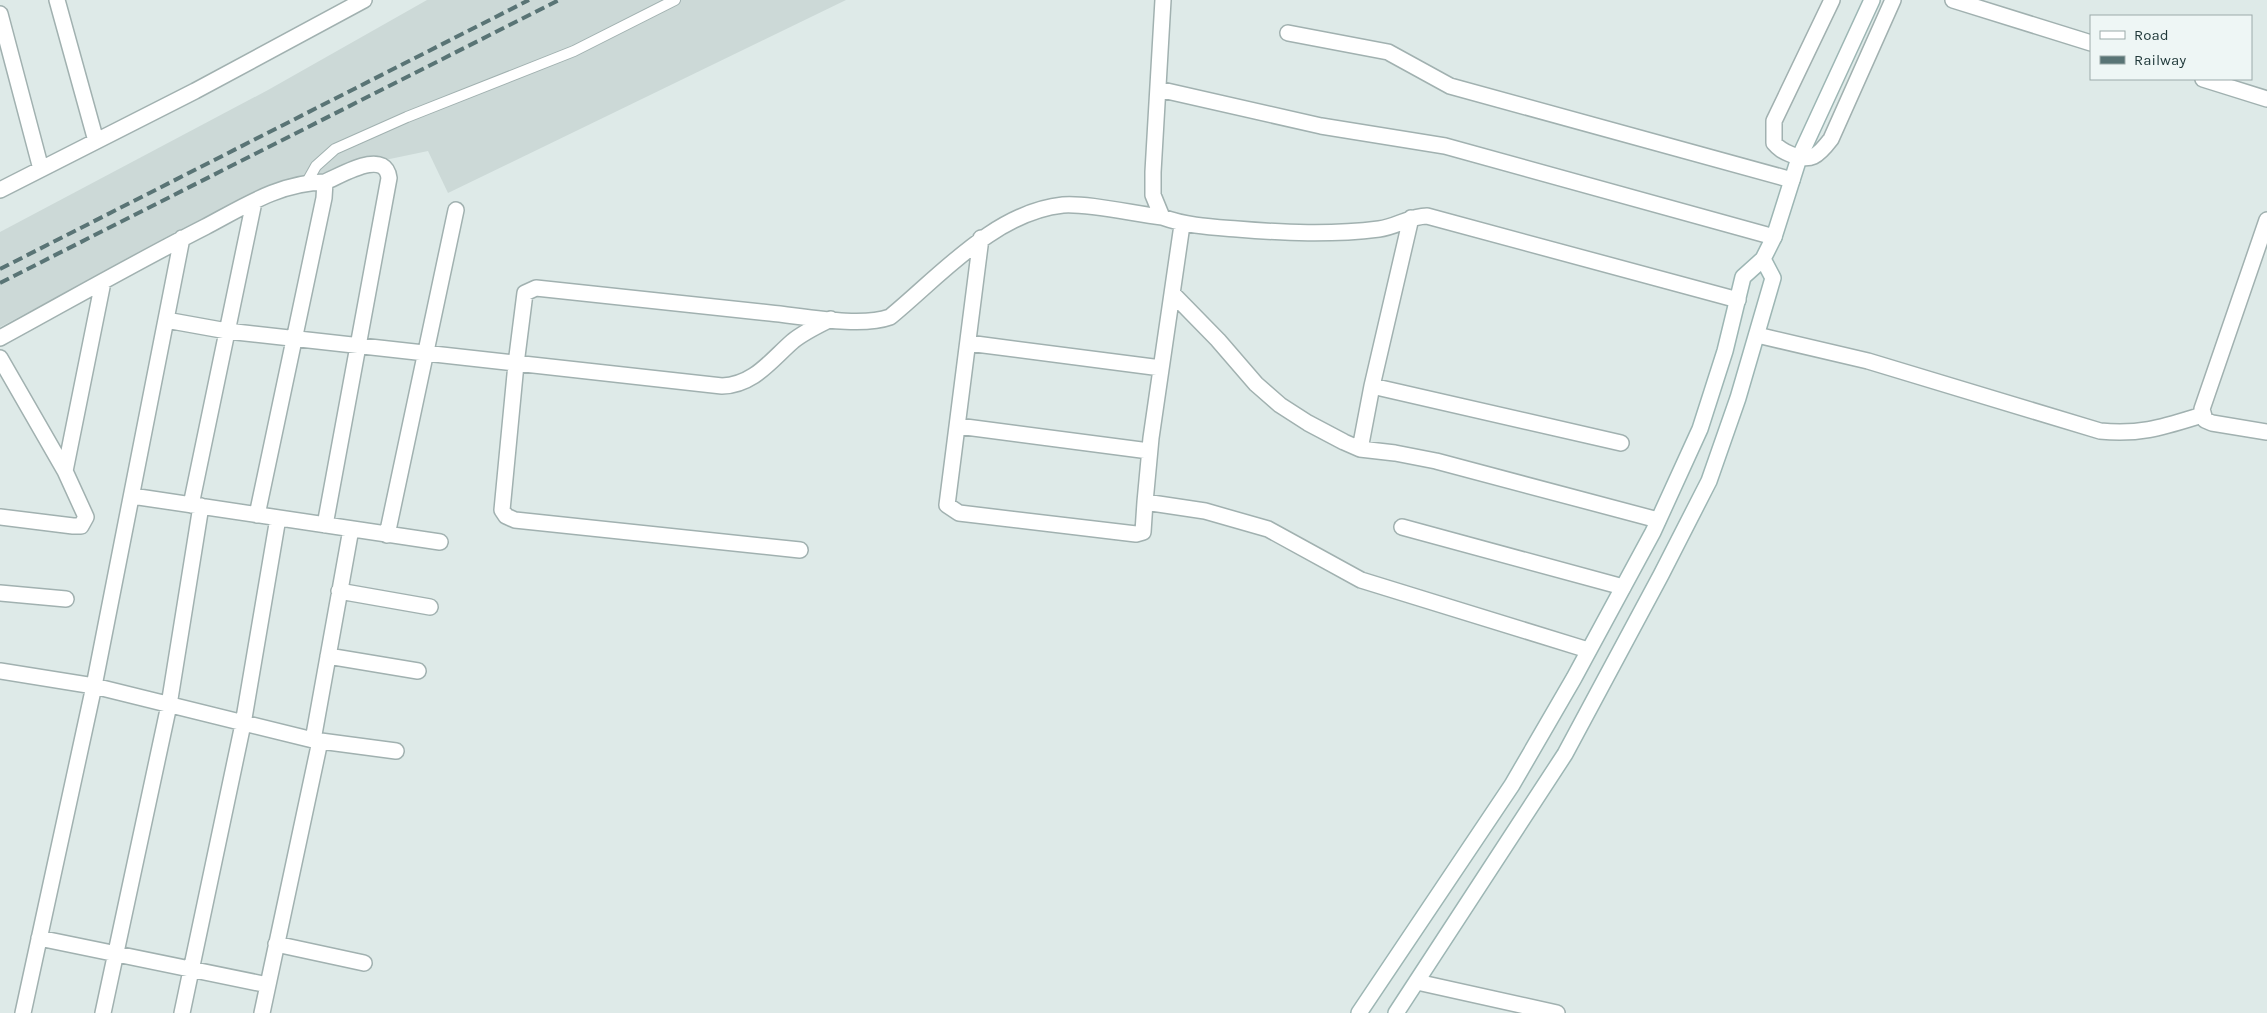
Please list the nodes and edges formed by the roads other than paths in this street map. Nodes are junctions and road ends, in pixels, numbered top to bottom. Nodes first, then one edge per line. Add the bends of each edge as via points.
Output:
1 (57, 0) edge
2 (364, 0) edge
3 (675, 0) edge
4 (1163, 0) edge
5 (1832, 0) edge
6 (1872, 0) edge
7 (1893, 0) edge
8 (1953, 0) edge
9 (0, 14) edge
10 (1288, 32) dead end
11 (2090, 44) edge
12 (2206, 80) edge
13 (1158, 89) junction
14 (2267, 99) edge
15 (96, 141) junction
16 (1799, 158) junction
17 (41, 170) junction
18 (1792, 180) junction
19 (307, 182) junction
20 (325, 182) junction
21 (0, 190) edge
22 (254, 202) junction
23 (456, 210) dead end
24 (1162, 217) junction
25 (1411, 218) junction
26 (2267, 220) edge
27 (1182, 225) junction
28 (1774, 237) junction
29 (182, 238) junction
30 (981, 238) junction
31 (1763, 259) junction
32 (103, 282) junction
33 (1172, 293) junction
34 (1738, 300) junction
35 (831, 319) junction
36 (166, 320) junction
37 (228, 331) junction
38 (1756, 335) junction
39 (0, 338) edge
40 (294, 339) junction
41 (968, 344) junction
42 (358, 346) junction
43 (425, 354) junction
44 (0, 358) edge
45 (516, 364) junction
46 (1161, 368) junction
47 (1372, 386) junction
48 (2202, 415) junction
49 (958, 426) junction
50 (2267, 432) edge
51 (1621, 443) dead end
52 (1360, 449) junction
53 (1149, 451) junction
54 (65, 471) junction
55 (132, 496) junction
56 (1145, 502) junction
57 (196, 506) junction
58 (257, 515) junction
59 (0, 517) edge
60 (278, 518) junction
61 (1658, 520) junction
62 (325, 525) junction
63 (1402, 528) dead end
64 (350, 529) junction
65 (387, 534) junction
66 (440, 542) dead end
67 (800, 550) dead end
68 (1623, 587) junction
69 (339, 592) junction
70 (0, 593) edge
71 (66, 599) dead end
72 (430, 606) dead end
73 (1588, 650) junction
74 (328, 656) junction
75 (0, 670) edge
76 (418, 671) dead end
77 (94, 686) junction
78 (169, 705) junction
79 (243, 724) junction
80 (316, 740) junction
81 (396, 751) dead end
82 (39, 938) junction
83 (276, 944) junction
84 (116, 955) junction
85 (364, 962) dead end
86 (192, 969) junction
87 (1417, 982) junction
88 (268, 986) junction
89 (23, 1013) edge
90 (103, 1013) edge
91 (182, 1013) edge
92 (262, 1013) edge
93 (1359, 1013) edge
94 (1396, 1013) edge
95 (1557, 1013) edge

1 - 15 street
2 - 15 street
3 - 19 lane via 574,51 335,149 316,166
4 - 13 street
5 - 16 street via 1774,121 1774,142 1779,149
6 - 16 street
7 - 16 street via 1831,139 1822,151 1811,158
8 - 11 street
9 - 17 street
10 - 18 street via 1388,52 1450,86
12 - 14 street
13 - 24 street via 1154,195
13 - 28 street via 1321,126 1445,146
15 - 17 street
16 - 18 street
17 - 21 street
18 - 28 street
19 - 20 street
19 - 22 street via 280,189
20 - 40 street
20 - 42 street via 368,164 378,163 388,169
22 - 29 street
22 - 37 street
23 - 43 street
24 - 27 street
24 - 30 street via 1065,205 1024,216
25 - 27 street via 1385,229 1342,234
25 - 34 street via 1427,216
25 - 47 street
26 - 48 street
27 - 33 street
28 - 31 street
29 - 32 street
29 - 36 street
30 - 35 street via 890,317 878,321
30 - 41 street
31 - 34 street via 1743,277
31 - 38 street via 1773,278
32 - 39 street
32 - 54 street
33 - 46 street
33 - 52 street via 1256,384 1280,405
34 - 61 street via 1700,429
35 - 45 street via 795,339 756,376 734,386
35 - 45 street via 536,288 524,293
36 - 37 street
36 - 55 street
37 - 40 street
37 - 57 street
38 - 48 street via 1868,361 2100,431 2152,431
38 - 87 street via 1709,481 1661,575 1565,754
40 - 42 street
40 - 58 street
41 - 46 street
41 - 49 street
42 - 43 street
42 - 62 street
43 - 45 street
43 - 65 street
44 - 54 street
45 - 67 street via 502,510 506,516 515,520
46 - 53 street
47 - 51 street
47 - 52 street
48 - 50 street via 2212,423
49 - 53 street
49 - 56 street via 947,500 951,510 1136,534 1143,532
52 - 61 street via 1436,461
53 - 56 street
54 - 59 street via 86,517 81,526
55 - 57 street
55 - 77 street
56 - 73 street via 1206,511 1268,529 1361,580
57 - 58 street
57 - 78 street
58 - 60 street
60 - 62 street
60 - 79 street
61 - 68 street
62 - 64 street
63 - 68 street
64 - 65 street
64 - 69 street
65 - 66 street
68 - 73 street
69 - 72 street
69 - 74 street
70 - 71 street
73 - 93 street via 1512,784
74 - 76 street
74 - 80 street
75 - 77 street
77 - 78 street
77 - 82 street
78 - 79 street
78 - 84 street
79 - 80 street
79 - 86 street
80 - 81 street
80 - 83 street
82 - 84 street
82 - 89 street
83 - 85 street
83 - 88 street
84 - 86 street
84 - 90 street
86 - 88 street
86 - 91 street
87 - 94 street
87 - 95 street
88 - 92 street

